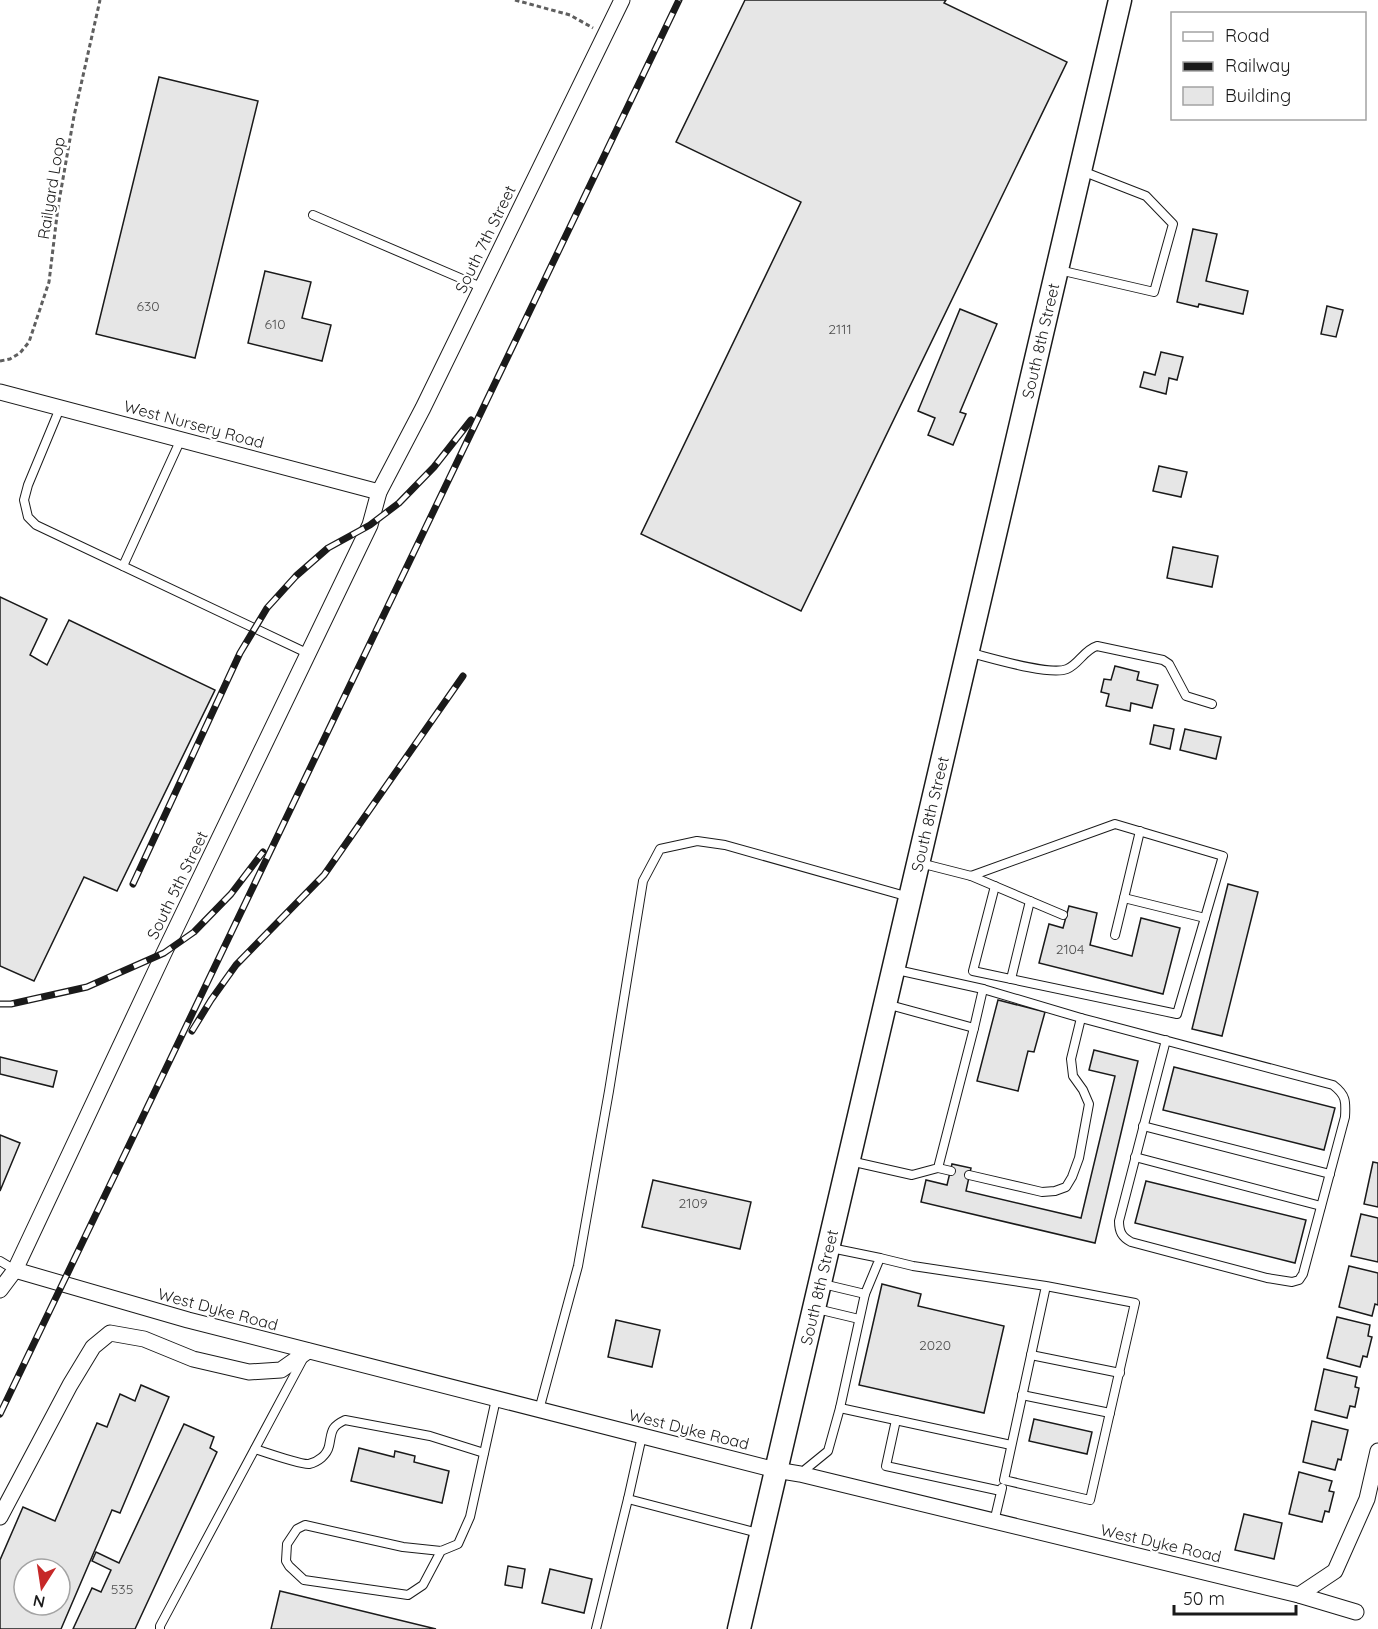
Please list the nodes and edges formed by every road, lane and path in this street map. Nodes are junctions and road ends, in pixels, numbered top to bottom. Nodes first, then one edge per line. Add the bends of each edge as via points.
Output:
1 (100, 0) edge
2 (515, 0) edge
3 (622, 0) edge
4 (1120, 0) edge
5 (605, 34) junction
6 (1080, 171) junction
7 (313, 214) dead end
8 (1057, 270) junction
9 (482, 287) junction
10 (0, 361) edge
11 (0, 392) edge
12 (60, 408) junction
13 (181, 439) junction
14 (379, 492) junction
15 (123, 566) junction
16 (968, 652) junction
17 (309, 654) junction
18 (1212, 704) dead end
19 (1140, 831) junction
20 (918, 862) junction
21 (971, 876) junction
22 (995, 886) junction
23 (910, 897) junction
24 (1124, 898) junction
25 (1030, 901) junction
26 (1063, 915) dead end
27 (1205, 918) junction
28 (1115, 935) dead end
29 (893, 969) junction
30 (1011, 979) junction
31 (983, 989) junction
32 (885, 1004) junction
33 (1082, 1018) junction
34 (974, 1028) junction
35 (1166, 1040) junction
36 (1143, 1125) junction
37 (1136, 1156) junction
38 (848, 1160) junction
39 (938, 1168) junction
40 (951, 1171) dead end
41 (1330, 1174) junction
42 (969, 1175) dead end
43 (1321, 1206) junction
44 (828, 1247) junction
45 (880, 1258) junction
46 (0, 1261) edge
47 (15, 1270) junction
48 (820, 1283) junction
49 (1046, 1286) junction
50 (0, 1290) edge
51 (865, 1294) junction
52 (814, 1309) junction
53 (860, 1319) junction
54 (308, 1351) junction
55 (1031, 1355) junction
56 (1120, 1373) junction
57 (1022, 1395) junction
58 (496, 1399) junction
59 (840, 1408) junction
60 (539, 1410) junction
61 (1110, 1413) junction
62 (896, 1420) junction
63 (642, 1436) junction
64 (1011, 1445) junction
65 (255, 1449) junction
66 (1378, 1451) edge
67 (484, 1452) junction
68 (776, 1470) junction
69 (800, 1474) junction
70 (1004, 1480) junction
71 (1001, 1491) junction
72 (628, 1499) junction
73 (0, 1517) edge
74 (994, 1522) junction
75 (761, 1533) junction
76 (441, 1551) junction
77 (1299, 1595) junction
78 (1356, 1612) dead end
79 (160, 1629) edge
80 (596, 1629) edge
81 (739, 1629) edge

1 - 10 path, Railyard Loop via 74,116 49,282 29,342 20,353
2 - 5 path via 570,15
3 - 5 street, South 7th Street
4 - 6 main road, South 8th Street
5 - 9 street, South 7th Street
6 - 8 main road, South 8th Street
6 - 8 lane via 1146,196 1173,224 1154,292
7 - 9 lane
8 - 16 main road, South 8th Street
9 - 14 street, South 7th Street
11 - 12 street, West Nursery Road
12 - 13 street, West Nursery Road
12 - 15 lane via 28,485 24,500 28,517 36,525
13 - 14 street, West Nursery Road
13 - 15 lane
14 - 17 street, South 5th Street via 370,525
15 - 17 lane
16 - 18 lane via 1058,672 1068,669 1096,646 1163,660 1172,667 1186,696
16 - 20 main road, South 8th Street
17 - 47 street, South 5th Street
19 - 21 lane via 1115,825
19 - 24 lane
19 - 27 lane via 1223,856
20 - 21 lane
20 - 23 main road, South 8th Street
21 - 22 lane
22 - 25 lane
22 - 30 lane via 973,972
23 - 29 main road, South 8th Street
23 - 60 lane via 725,845 697,841 660,849 643,881 578,1266
24 - 27 lane
24 - 28 lane
25 - 26 lane
25 - 30 lane
27 - 30 lane via 1177,1014
29 - 31 lane
29 - 32 main road, South 8th Street
31 - 33 lane
31 - 34 lane
32 - 34 lane
32 - 38 main road, South 8th Street
33 - 35 lane
33 - 42 lane via 1071,1059 1073,1076 1089,1104 1079,1158 1066,1187 1042,1192
34 - 39 lane
35 - 36 lane
35 - 41 lane via 1334,1084 1346,1101
36 - 37 lane
36 - 41 lane
37 - 43 lane
37 - 43 lane via 1119,1221 1119,1231 1131,1242 1292,1282 1303,1275
38 - 39 lane via 912,1175
38 - 44 main road, South 8th Street
39 - 40 lane
41 - 43 lane
44 - 45 lane
44 - 48 main road, South 8th Street
45 - 49 lane
45 - 51 lane
46 - 47 lane
47 - 50 street, South 5th Street
47 - 54 street, West Dyke Road
48 - 51 lane
48 - 52 main road, South 8th Street
49 - 55 lane
49 - 56 lane via 1135,1303
51 - 53 lane
52 - 53 lane
52 - 68 main road, South 8th Street
53 - 59 lane
54 - 58 street, West Dyke Road
54 - 65 lane
54 - 73 street via 281,1370 249,1372 193,1359 144,1340 110,1334 93,1347 76,1375
55 - 56 lane
55 - 57 lane
56 - 61 lane
57 - 61 lane
57 - 64 lane
58 - 60 street, West Dyke Road
58 - 67 lane
59 - 62 lane
59 - 69 lane via 828,1451
60 - 63 street, West Dyke Road
61 - 70 lane via 1090,1500
62 - 64 lane
62 - 71 lane via 886,1466
63 - 68 street, West Dyke Road
63 - 72 lane
64 - 70 lane
65 - 67 lane via 308,1464 321,1459 328,1449 331,1432 345,1420 430,1436
65 - 79 lane
66 - 77 street via 1367,1499 1335,1571
67 - 76 lane via 470,1517 458,1544
68 - 69 street, West Dyke Road
68 - 75 main road, South 8th Street
69 - 74 street, West Dyke Road
70 - 71 lane
71 - 74 lane
72 - 75 lane
72 - 80 lane
74 - 77 street, West Dyke Road
75 - 81 main road, South 8th Street
76 - 76 lane via 403,1547 305,1525 297,1529 287,1544 286,1561 304,1580 408,1595 423,1585
77 - 78 street, West Dyke Road

